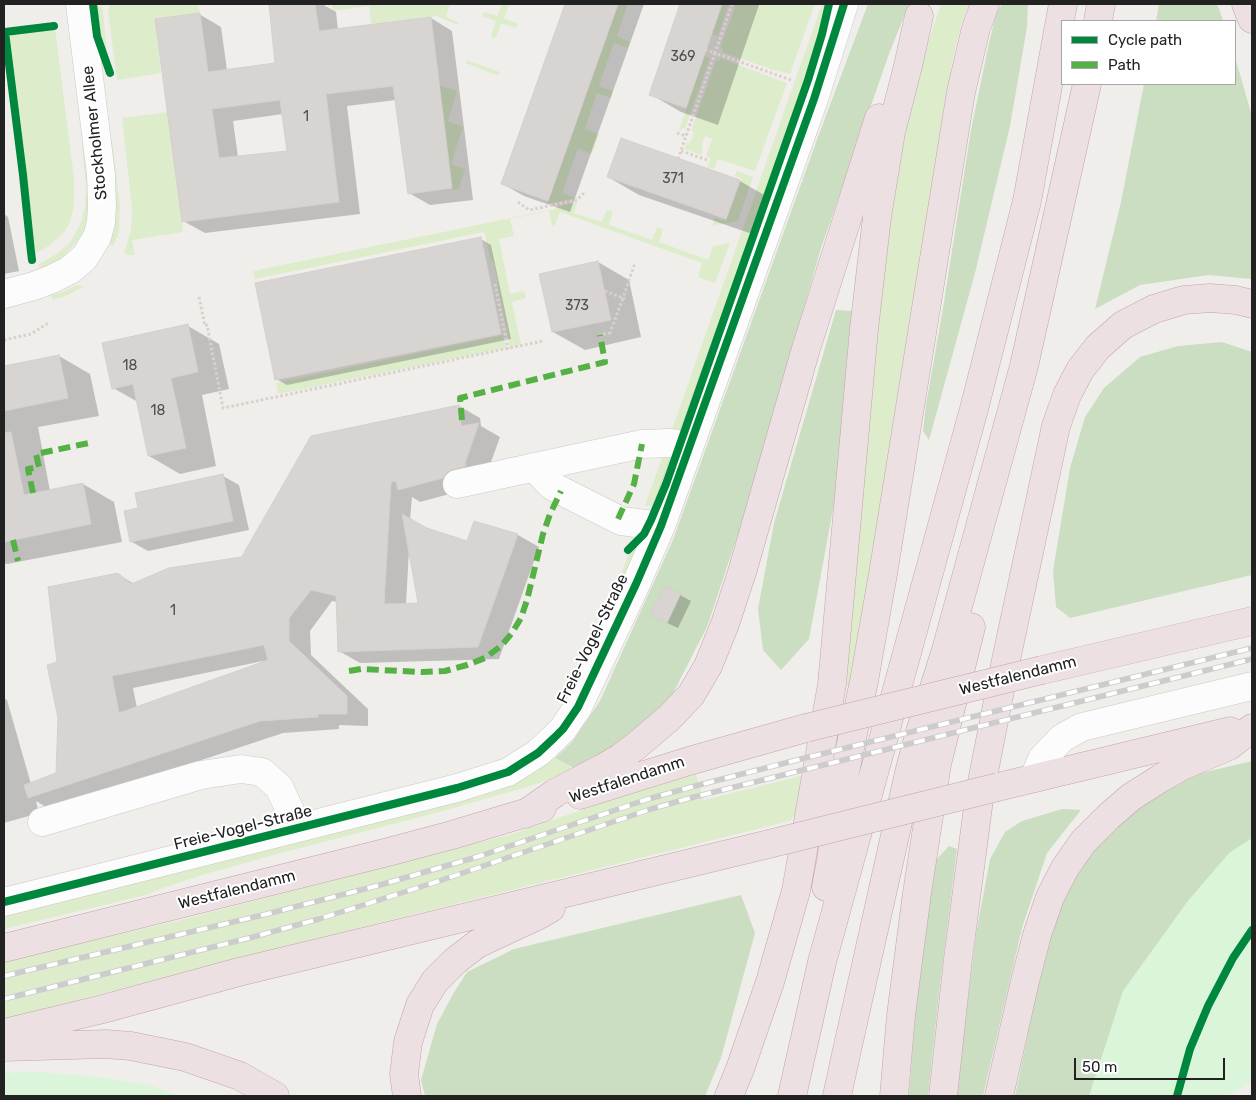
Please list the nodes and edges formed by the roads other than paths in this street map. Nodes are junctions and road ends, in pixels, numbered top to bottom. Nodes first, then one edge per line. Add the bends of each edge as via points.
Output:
1 (80, 4) edge
2 (844, 4) edge
3 (1064, 4) edge
4 (1101, 4) edge
5 (1246, 4) edge
6 (984, 6) edge
7 (922, 10) edge
8 (1098, 20) edge
9 (1252, 20) edge
10 (1087, 85) edge
11 (4, 294) edge
12 (1252, 304) edge
13 (690, 445) junction
14 (534, 468) junction
15 (457, 484) dead end
16 (661, 526) junction
17 (976, 542) junction
18 (1252, 608) edge
19 (1252, 621) edge
20 (1205, 632) junction
21 (1252, 686) edge
22 (1252, 727) edge
23 (1025, 781) junction
24 (525, 814) junction
25 (42, 822) dead end
26 (298, 828) junction
27 (577, 891) junction
28 (4, 902) edge
29 (4, 948) edge
30 (822, 962) junction
31 (4, 1033) edge
32 (4, 1047) edge
33 (275, 1096) edge
34 (407, 1096) edge
35 (729, 1096) edge
36 (792, 1096) edge
37 (837, 1096) edge
38 (894, 1096) edge
39 (943, 1096) edge
40 (999, 1096) edge

1 - 11 street, Stockholmer Allee via 101,175 99,230 84,258 70,270 34,286
2 - 13 street, Freie-Vogel-Straße via 814,99
3 - 30 highway via 1025,211
4 - 8 highway
5 - 9 highway
6 - 30 highway via 974,35 962,92 881,584 839,801 818,926
7 - 24 highway via 890,82 805,352 743,569 708,666 691,695 636,746
7 - 35 highway via 891,132 877,217 832,684 796,891 770,982
10 - 17 highway via 1024,366
12 - 39 highway via 1210,298 1184,300 1154,308 1123,325 1098,347 1066,395 1056,426 980,792
13 - 14 street via 642,444
13 - 16 street, Freie-Vogel-Straße
14 - 15 street
14 - 16 street via 552,486 621,521
16 - 26 street, Freie-Vogel-Straße via 578,706 538,754 499,776
17 - 37 highway via 909,773
17 - 38 highway via 973,619 937,764 917,893
18 - 20 highway
19 - 20 highway, Westfalendamm
20 - 24 highway, Westfalendamm, bridge via 788,733 597,789
21 - 23 street via 1082,727 1062,738
22 - 23 highway
22 - 40 highway via 1229,746 1182,766 1130,797 1083,842 1065,868 1050,896 1040,927
23 - 27 highway, bridge
24 - 29 highway, Westfalendamm via 383,854
25 - 26 street via 201,776 241,769 262,772 279,787
26 - 28 street, Freie-Vogel-Straße
27 - 31 highway via 239,972
27 - 34 highway via 541,914 477,944 435,981 420,1005 408,1042 404,1074
30 - 36 highway
32 - 33 highway via 131,1046 185,1057 240,1076

